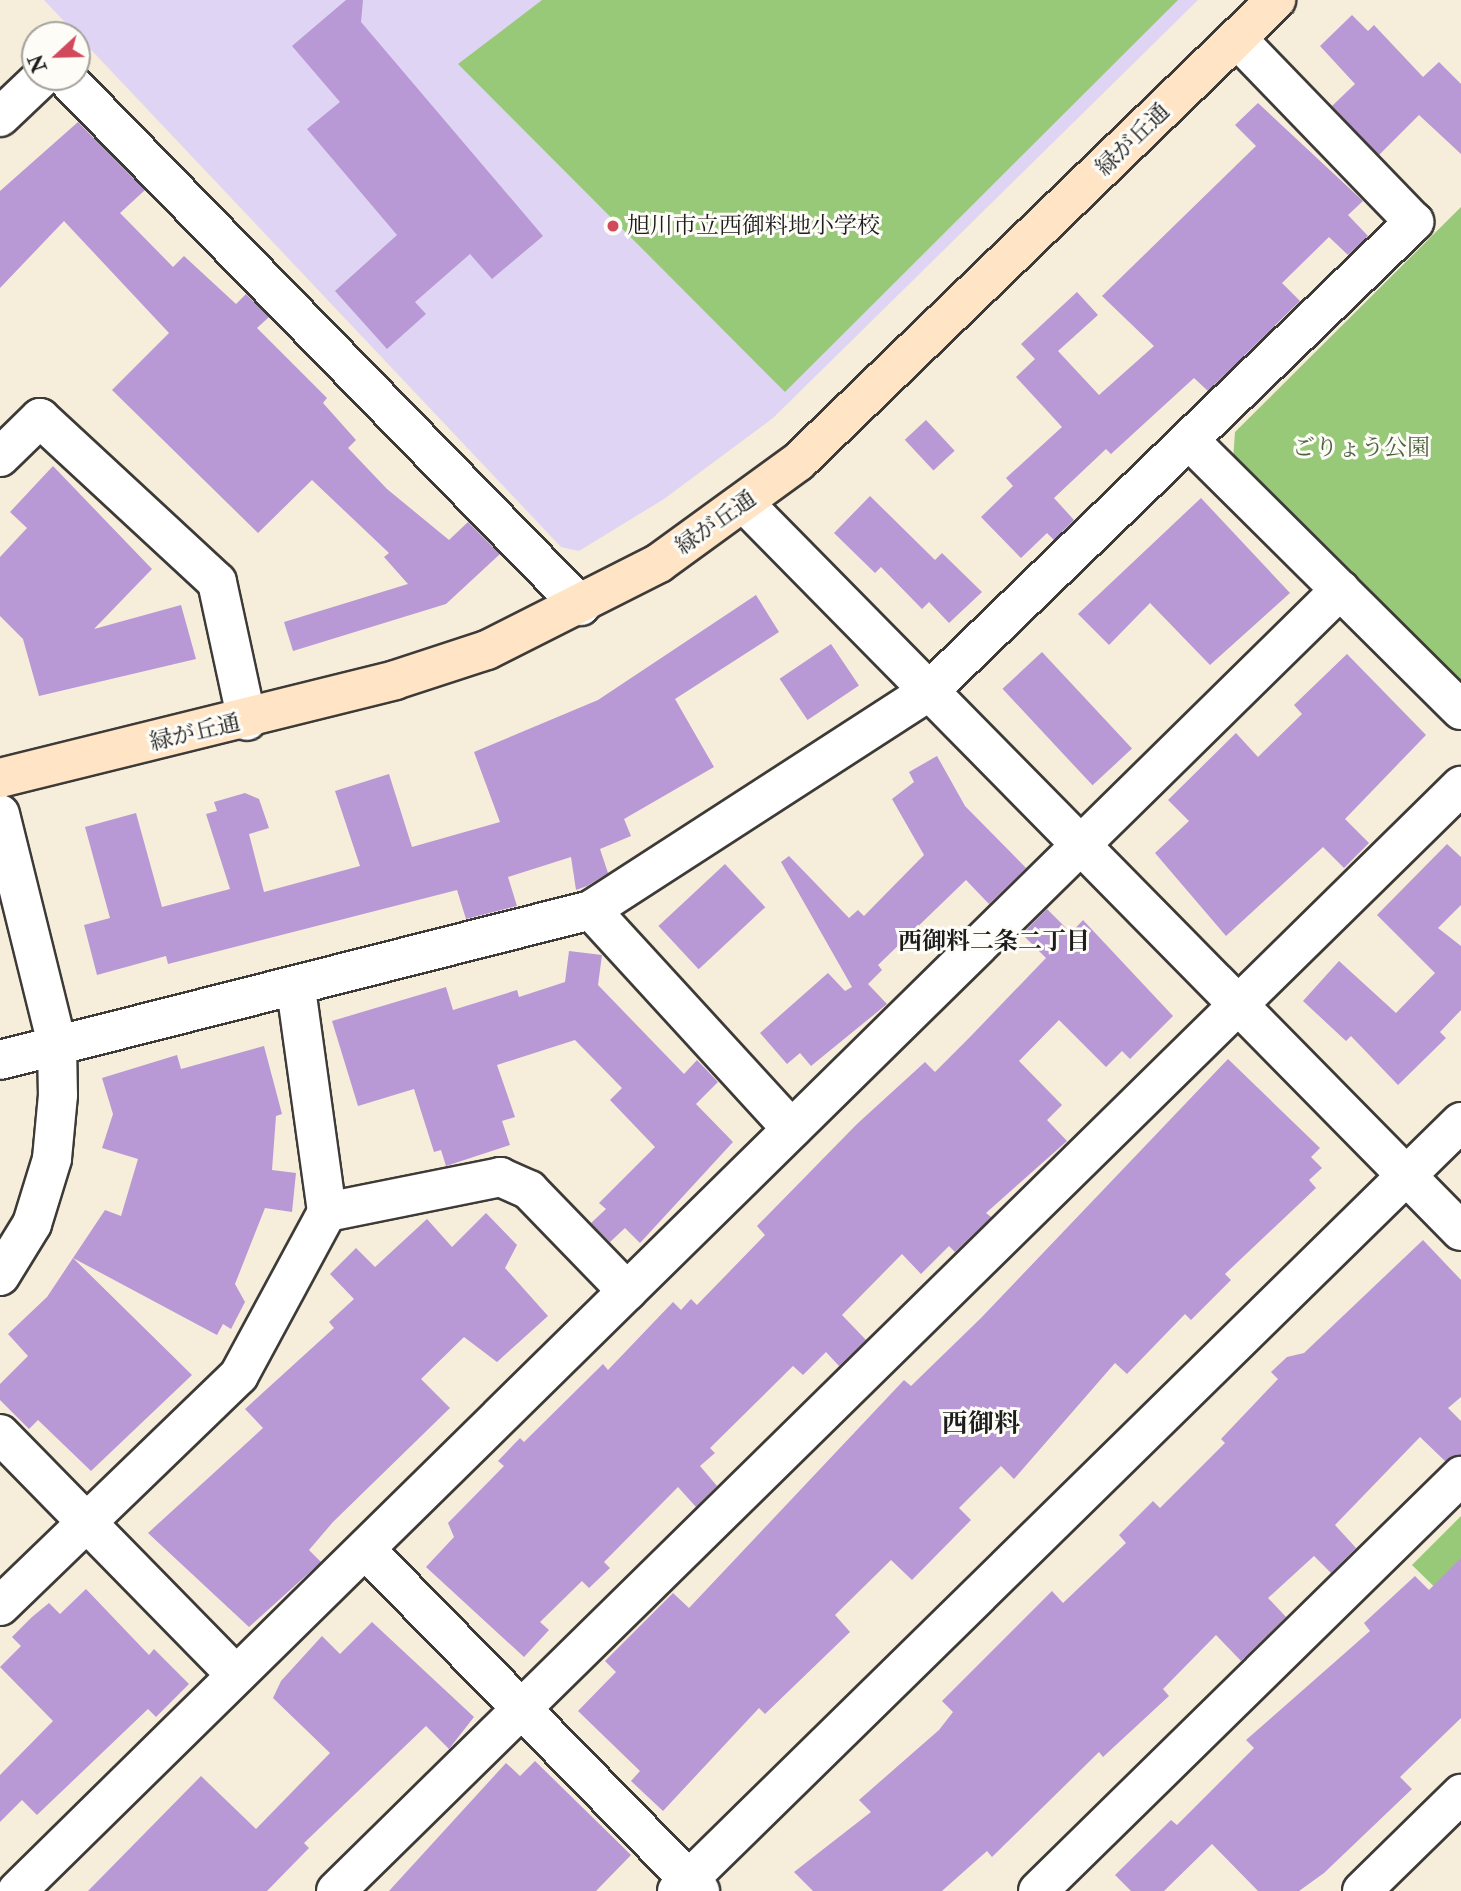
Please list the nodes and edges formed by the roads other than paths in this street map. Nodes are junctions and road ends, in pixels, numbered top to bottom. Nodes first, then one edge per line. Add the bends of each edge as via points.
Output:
1 (1276, 0) edge
2 (1238, 40) junction
3 (27, 91) edge
4 (79, 91) edge
5 (0, 117) edge
6 (1192, 443) junction
7 (0, 457) edge
8 (746, 505) junction
9 (1340, 590) junction
10 (581, 606) junction
11 (929, 691) junction
12 (1461, 710) edge
13 (247, 722) junction
14 (0, 778) edge
15 (1461, 786) edge
16 (0, 814) edge
17 (1081, 845) junction
18 (591, 910) junction
19 (296, 989) junction
20 (1239, 1004) junction
21 (57, 1045) junction
22 (0, 1060) edge
23 (1461, 1122) edge
24 (792, 1129) junction
25 (1407, 1175) junction
26 (327, 1212) junction
27 (1461, 1231) edge
28 (0, 1276) edge
29 (627, 1291) junction
30 (0, 1434) edge
31 (1461, 1476) edge
32 (85, 1524) junction
33 (365, 1549) junction
34 (0, 1606) edge
35 (236, 1675) junction
36 (522, 1709) junction
37 (1461, 1794) edge
38 (689, 1887) edge
39 (17, 1891) edge
40 (337, 1891) edge
41 (1038, 1891) edge
42 (1362, 1891) edge

1 - 2 street, 緑が丘通
2 - 6 street via 1413,222
2 - 8 street, 緑が丘通
3 - 5 street
4 - 10 street
6 - 9 street
6 - 11 street
7 - 13 street via 40,418 217,582
8 - 10 street, 緑が丘通
8 - 11 street
9 - 12 street
9 - 17 street
10 - 13 street, 緑が丘通 via 487,650
11 - 17 street
11 - 18 street
13 - 14 street, 緑が丘通
15 - 20 street
16 - 21 street
17 - 20 street
17 - 24 street
18 - 19 street
18 - 24 street
19 - 21 street
19 - 26 street
20 - 25 street
20 - 36 street
21 - 22 street
21 - 28 street via 52,1159 32,1224
23 - 25 street
24 - 29 street
25 - 27 street
25 - 38 street
26 - 29 street via 500,1177 529,1189
26 - 32 street via 239,1375
29 - 33 street
30 - 32 street
31 - 41 street
32 - 34 street
32 - 35 street
33 - 35 street
33 - 36 street
35 - 39 street
36 - 38 street
36 - 40 street
37 - 42 street

